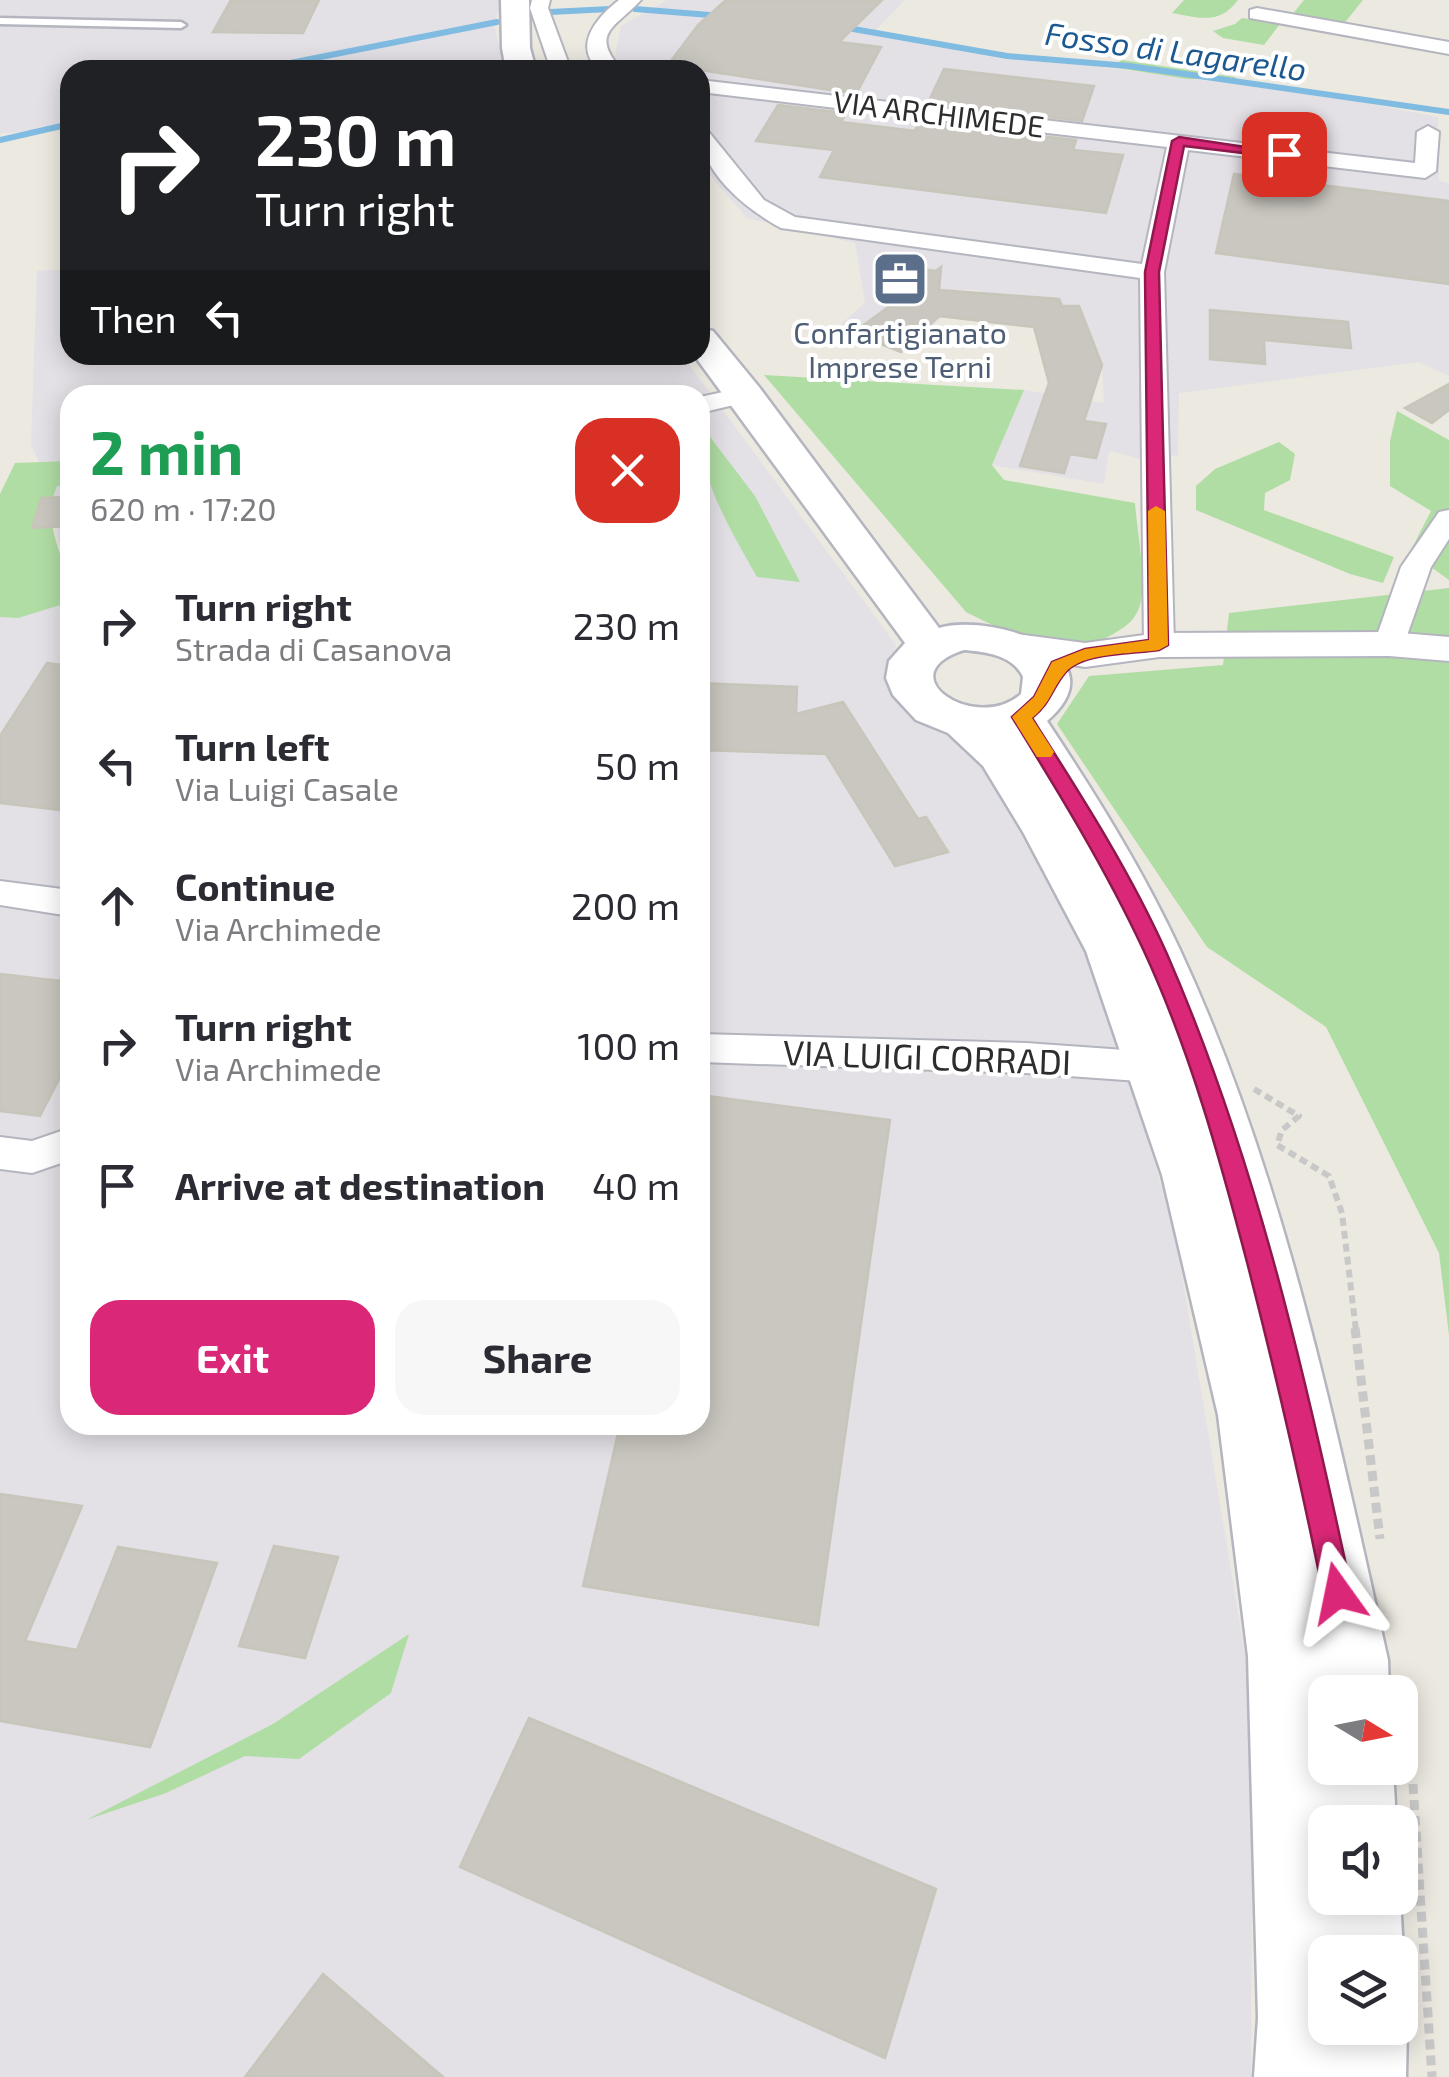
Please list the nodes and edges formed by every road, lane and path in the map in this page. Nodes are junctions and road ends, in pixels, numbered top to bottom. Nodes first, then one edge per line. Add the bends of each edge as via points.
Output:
1 (515, 0) edge
2 (541, 0) edge
3 (632, 0) edge
4 (1257, 14) dead end
5 (0, 21) edge
6 (181, 25) dead end
7 (1449, 48) edge
8 (519, 60) edge
9 (557, 60) edge
10 (601, 60) edge
11 (710, 87) edge
12 (1428, 132) dead end
13 (1179, 141) junction
14 (710, 148) edge
15 (1152, 272) junction
16 (710, 352) edge
17 (750, 402) junction
18 (710, 404) edge
19 (1449, 518) edge
20 (945, 641) junction
21 (1389, 644) junction
22 (1159, 645) junction
23 (1016, 646) junction
24 (1449, 649) edge
25 (1085, 655) junction
26 (1011, 710) junction
27 (0, 893) edge
28 (60, 901) edge
29 (710, 1048) edge
30 (1153, 1067) junction
31 (60, 1147) edge
32 (0, 1153) edge
33 (1352, 1675) edge
34 (1365, 2045) edge
35 (1295, 2077) edge
36 (1364, 2077) edge

1 - 8 main road
2 - 9 street
3 - 10 street via 596,36
4 - 7 street
5 - 6 lane
11 - 13 street, VIA ARCHIMEDE
12 - 13 street, VIA ARCHIMEDE via 1426,171
13 - 15 street
14 - 15 street via 756,205 789,222
15 - 22 street
16 - 17 main road
17 - 18 street
17 - 20 main road
19 - 21 street via 1416,567
20 - 23 main road
20 - 26 main road via 916,655 908,668 913,696 926,708
21 - 22 street
21 - 24 street
22 - 25 street
23 - 25 street
23 - 26 main road via 1040,666
25 - 26 street via 1058,666
26 - 30 main road via 1000,755 1112,951
26 - 33 main road via 1092,828 1198,1056 1302,1425
27 - 28 street
29 - 30 street, VIA LUIGI CORRADI
30 - 35 main road via 1190,1176 1250,1415 1282,1638
31 - 32 street via 32,1157
34 - 36 main road

